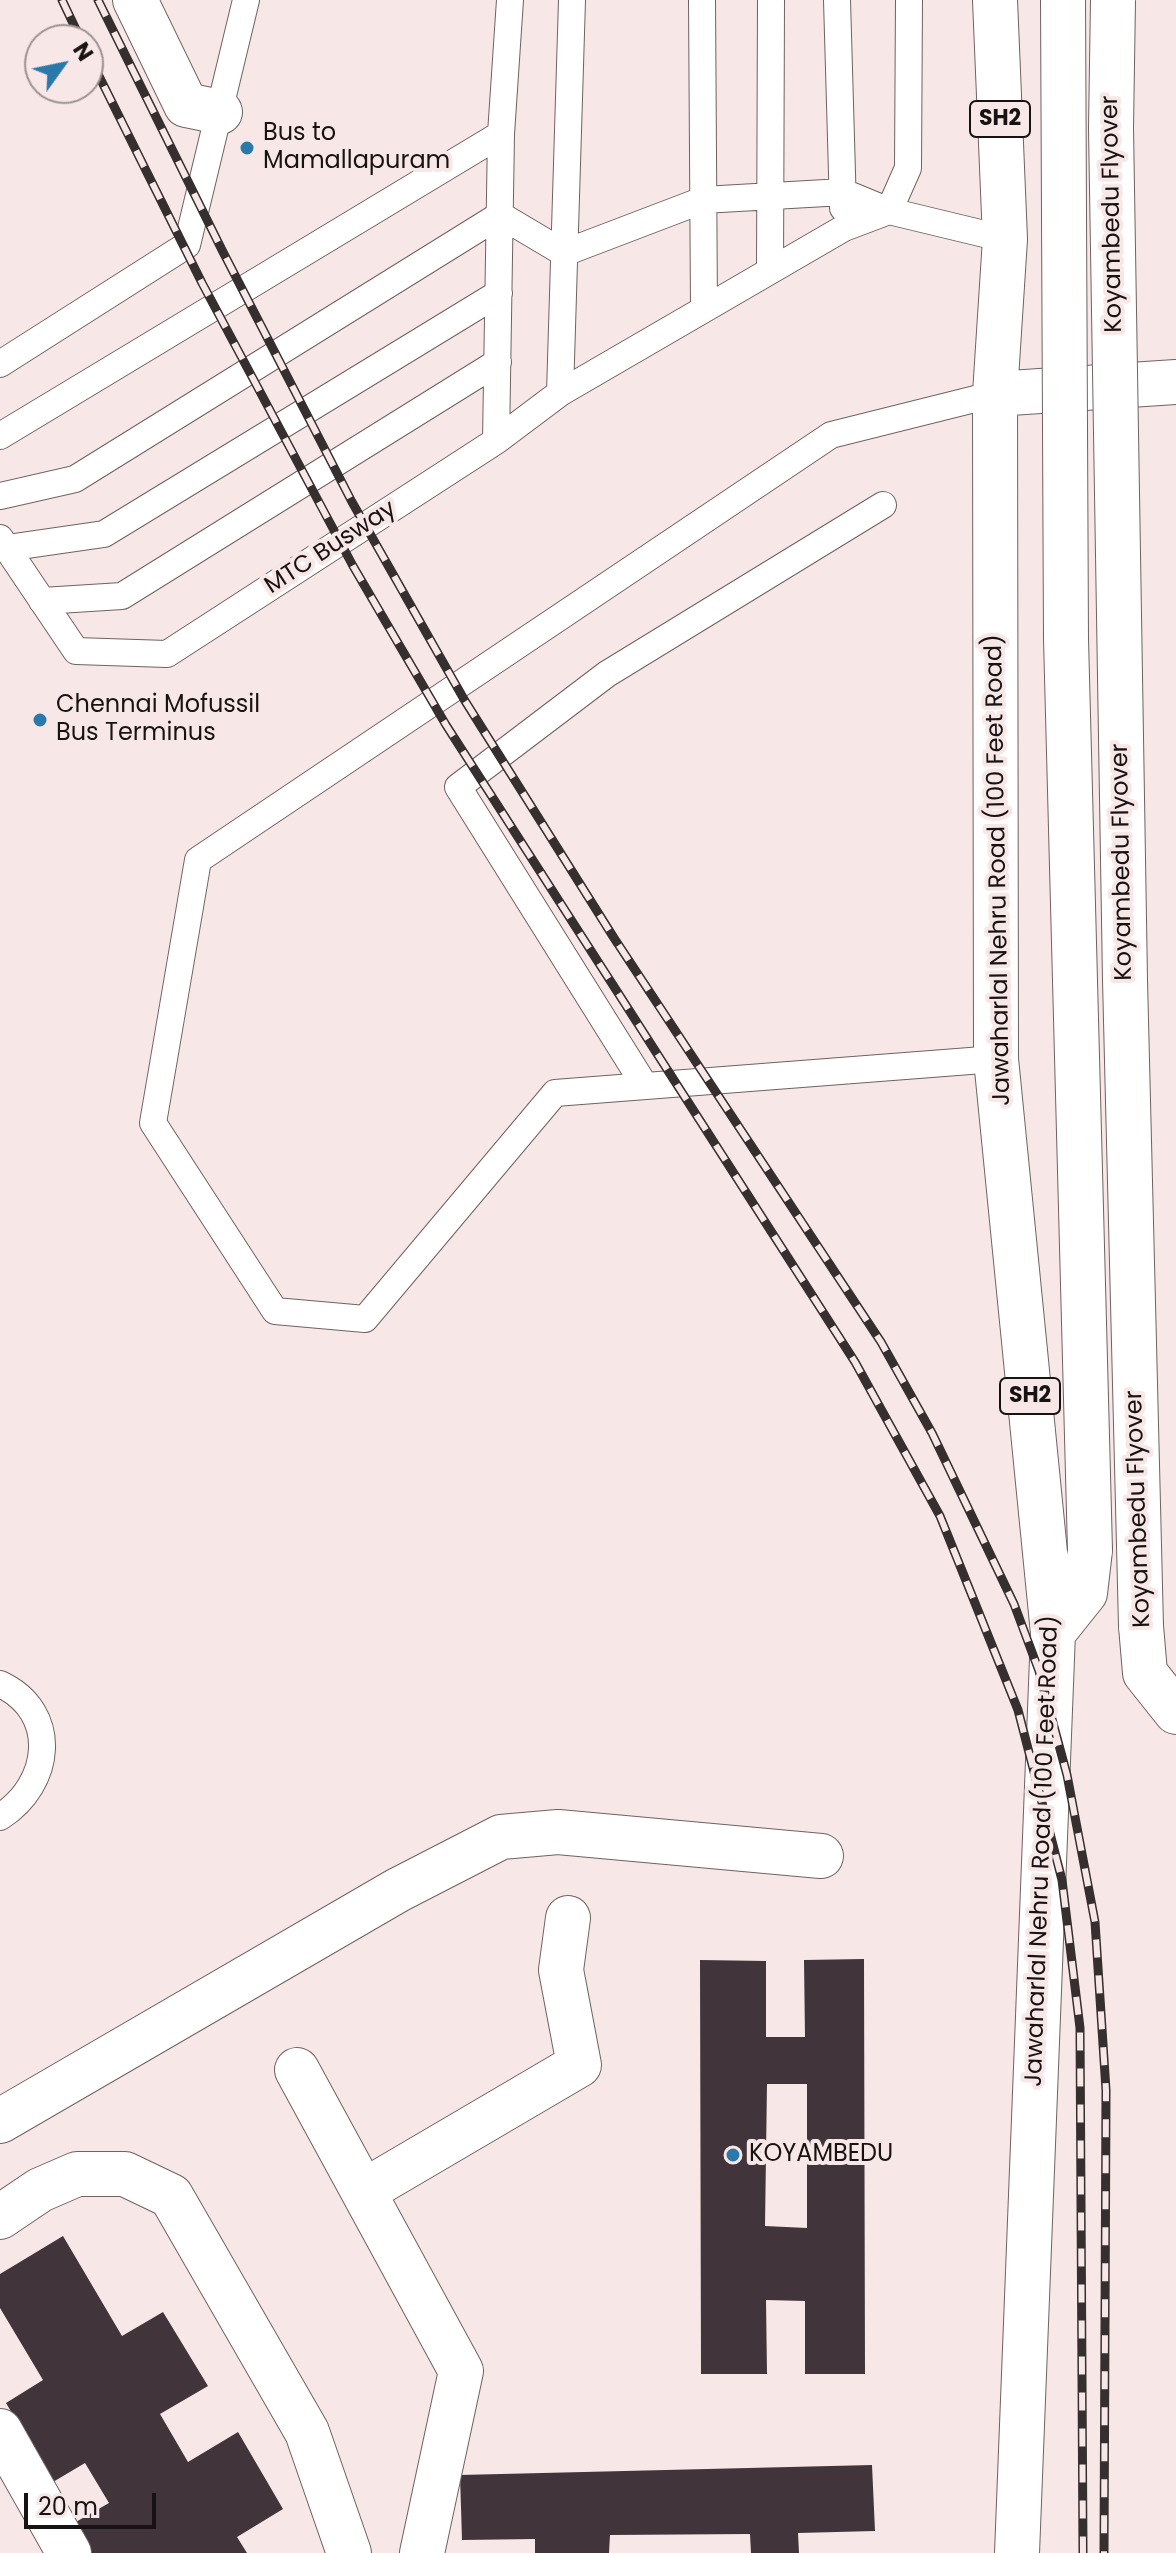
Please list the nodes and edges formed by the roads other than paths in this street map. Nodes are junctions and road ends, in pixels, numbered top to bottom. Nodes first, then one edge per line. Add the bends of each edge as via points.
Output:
1 (135, 0) edge
2 (246, 0) edge
3 (510, 0) edge
4 (572, 0) edge
5 (702, 0) edge
6 (771, 0) edge
7 (837, 0) edge
8 (909, 0) edge
9 (995, 0) edge
10 (1063, 0) edge
11 (1113, 0) edge
12 (220, 112) junction
13 (501, 134) junction
14 (843, 192) junction
15 (771, 196) junction
16 (703, 200) junction
17 (889, 211) junction
18 (500, 215) junction
19 (844, 228) junction
20 (1005, 239) junction
21 (564, 253) junction
22 (770, 270) junction
23 (499, 293) junction
24 (704, 309) junction
25 (498, 362) junction
26 (0, 364) edge
27 (1176, 382) edge
28 (560, 393) junction
29 (995, 394) junction
30 (0, 436) edge
31 (496, 441) junction
32 (0, 496) edge
33 (883, 505) dead end
34 (4, 543) edge
35 (42, 601) junction
36 (996, 1059) junction
37 (645, 1086) junction
38 (1053, 1633) junction
39 (0, 1684) edge
40 (1176, 1712) edge
41 (0, 1817) edge
42 (821, 1856) dead end
43 (568, 1918) dead end
44 (297, 2070) dead end
45 (0, 2121) edge
46 (366, 2190) junction
47 (0, 2217) edge
48 (0, 2431) edge
49 (69, 2553) edge
50 (349, 2553) edge
51 (422, 2553) edge
52 (1017, 2553) edge

1 - 12 main road via 186,105
2 - 12 lane
3 - 13 lane
4 - 21 lane
5 - 16 lane
6 - 15 lane
7 - 14 lane
8 - 17 lane via 908,168
9 - 20 main road, Jawaharlal Nehru Road (100 Feet Road) / SH2
10 - 38 main road, Koyambedu Flyover, bridge via 1066,639 1090,1550 1085,1593
11 - 40 main road, Koyambedu Flyover, bridge via 1125,948 1141,1626 1145,1673
12 - 26 lane via 187,245
13 - 18 lane
13 - 30 lane
14 - 15 lane
14 - 17 lane
14 - 19 lane
15 - 16 lane
15 - 22 lane
16 - 21 lane
16 - 24 lane
17 - 19 lane
17 - 20 lane
18 - 21 lane
18 - 23 lane
18 - 32 lane via 75,479
19 - 22 lane
20 - 29 main road, Jawaharlal Nehru Road (100 Feet Road) / SH2
21 - 28 lane
22 - 24 lane
23 - 25 lane
23 - 34 lane via 104,534
24 - 28 lane
25 - 31 lane
25 - 35 lane via 122,596
27 - 29 main road
28 - 31 lane
29 - 36 main road, Jawaharlal Nehru Road (100 Feet Road) / SH2
29 - 37 lane via 831,435 198,860 153,1123 275,1311 365,1319 555,1093
31 - 35 lane, MTC Busway via 167,654 76,651
33 - 37 lane via 607,674 458,787
34 - 35 lane, MTC Busway
36 - 37 lane
36 - 38 main road, Jawaharlal Nehru Road (100 Feet Road) / SH2
38 - 52 main road, Jawaharlal Nehru Road (100 Feet Road) / SH2
39 - 41 lane via 16,1691 34,1716 42,1747 39,1777 19,1805
42 - 45 main road via 558,1832 501,1837 398,1890
43 - 46 main road via 561,1970 579,2065
44 - 46 main road
46 - 51 main road via 461,2371
47 - 50 main road via 40,2190 77,2174 125,2174 171,2196 307,2432
48 - 49 main road

